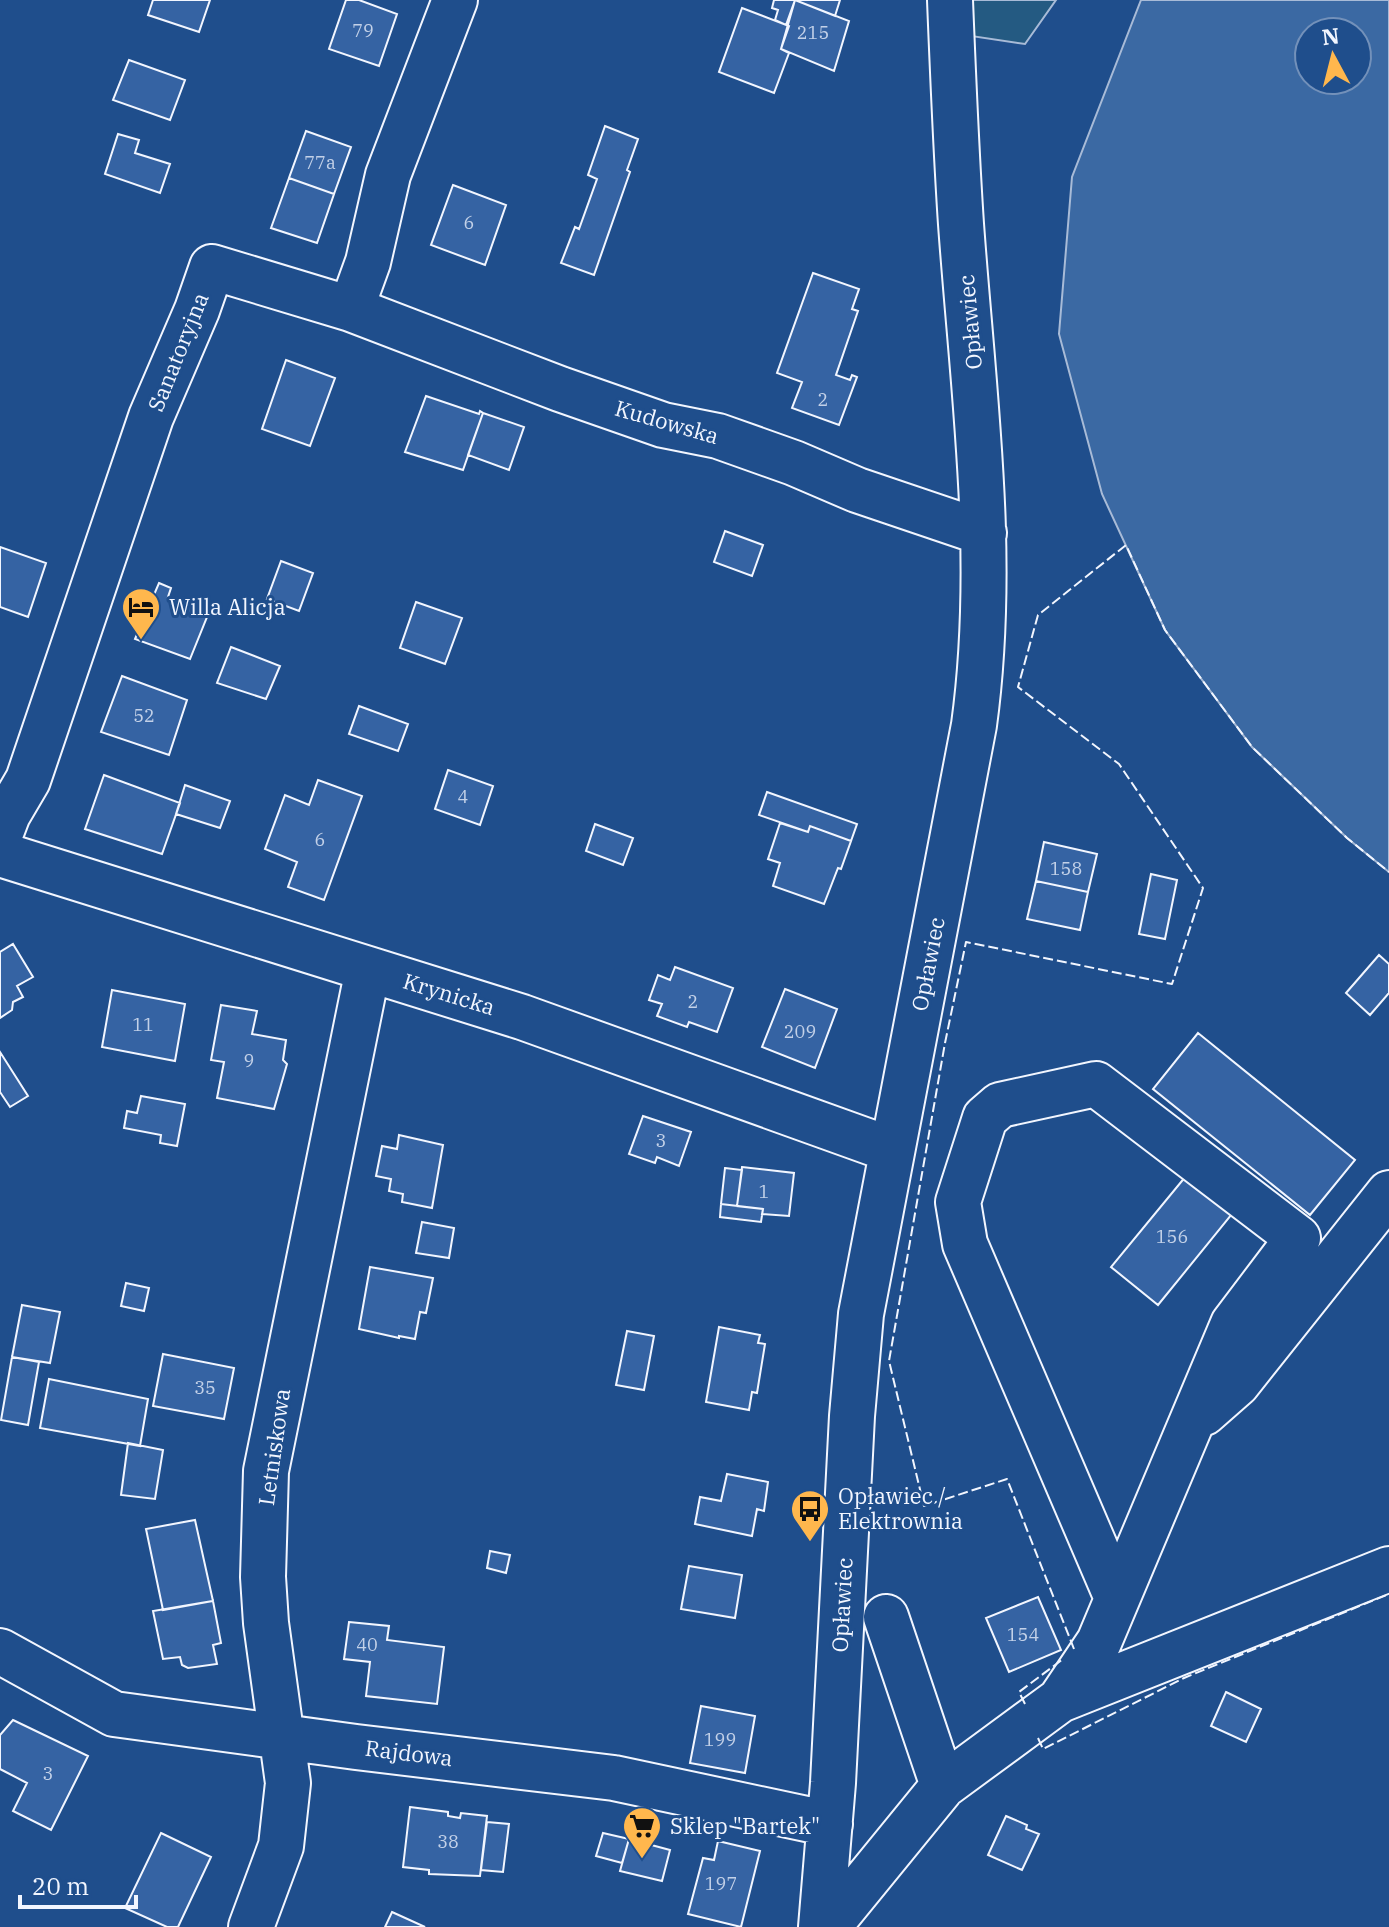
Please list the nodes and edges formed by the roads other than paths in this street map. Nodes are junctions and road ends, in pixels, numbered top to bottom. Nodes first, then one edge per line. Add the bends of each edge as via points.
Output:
1 (455, 0) edge
2 (950, 0) edge
3 (351, 309) junction
4 (984, 533) junction
5 (0, 835) edge
6 (0, 854) edge
7 (368, 969) junction
8 (892, 1150) junction
9 (1389, 1193) edge
10 (1190, 1425) junction
11 (1389, 1569) edge
12 (1117, 1598) junction
13 (886, 1617) dead end
14 (0, 1651) edge
15 (1060, 1700) junction
16 (281, 1738) junction
17 (943, 1786) junction
18 (830, 1824) junction
19 (251, 1927) edge
20 (821, 1927) edge
21 (828, 1927) edge

1 - 3 street via 388,175
2 - 4 street, Opławiec
3 - 4 street, Kudowska via 560,389 663,425 718,436
3 - 5 street, Sanatoryjna via 212,267 151,417 28,780
4 - 8 street, Opławiec via 974,725
6 - 7 street, Krynicka
7 - 8 street, Krynicka via 522,1017
7 - 16 street, Letniskowa via 266,1471 263,1577
8 - 18 street, Opławiec via 856,1365
9 - 10 street via 1237,1384
10 - 12 street
10 - 12 street via 1233,1324 1298,1238 1096,1084 1000,1105 985,1118 958,1202 965,1244
11 - 15 street
12 - 15 street via 1099,1642
13 - 17 street
14 - 16 street, Rajdowa via 114,1714
15 - 17 street
16 - 18 street, Rajdowa via 614,1778
16 - 19 street, Letniskowa via 288,1783 281,1846
17 - 21 street
18 - 20 street, Opławiec

